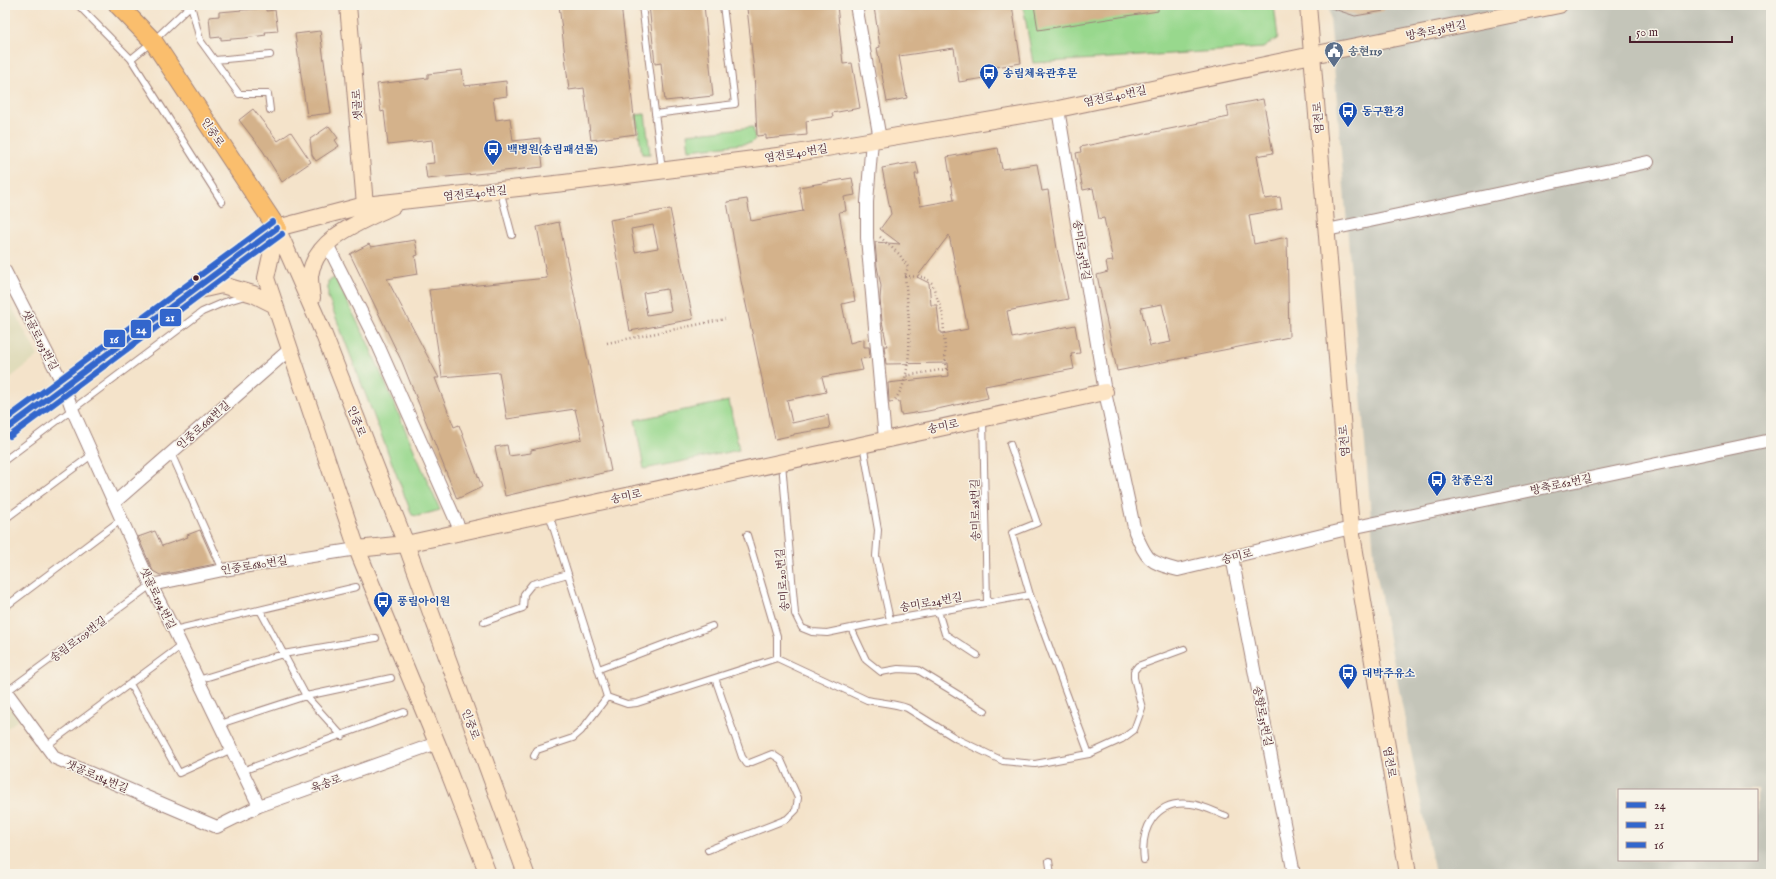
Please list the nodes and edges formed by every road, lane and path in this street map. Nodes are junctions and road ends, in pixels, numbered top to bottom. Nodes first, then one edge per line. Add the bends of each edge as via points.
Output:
1 (78, 5) edge
2 (118, 5) edge
3 (348, 5) edge
4 (642, 5) edge
5 (723, 5) edge
6 (856, 5) edge
7 (1308, 5) edge
8 (1559, 5) edge
9 (153, 42) junction
10 (270, 55) dead end
11 (1312, 55) junction
12 (131, 58) junction
13 (215, 60) junction
14 (1058, 109) junction
15 (270, 110) dead end
16 (655, 114) junction
17 (876, 140) junction
18 (1648, 162) dead end
19 (662, 170) junction
20 (500, 190) junction
21 (402, 201) junction
22 (222, 202) dead end
23 (365, 205) junction
24 (277, 228) junction
25 (1327, 230) junction
26 (512, 235) dead end
27 (867, 238) junction
28 (327, 244) junction
29 (5, 271) edge
30 (905, 276) junction
31 (191, 292) junction
32 (253, 294) junction
33 (275, 305) junction
34 (312, 309) junction
35 (725, 319) dead end
36 (607, 343) dead end
37 (290, 349) junction
38 (905, 376) junction
39 (64, 386) junction
40 (1105, 392) junction
41 (72, 409) junction
42 (882, 418) junction
43 (983, 418) junction
44 (5, 430) edge
45 (885, 439) junction
46 (1771, 440) edge
47 (863, 444) junction
48 (1010, 444) dead end
49 (171, 453) junction
50 (93, 454) junction
51 (5, 460) edge
52 (782, 462) junction
53 (115, 502) junction
54 (549, 512) junction
55 (5, 519) edge
56 (122, 519) junction
57 (1351, 528) junction
58 (461, 532) junction
59 (748, 535) dead end
60 (406, 544) junction
61 (357, 549) junction
62 (1232, 557) junction
63 (223, 570) junction
64 (568, 574) junction
65 (151, 585) junction
66 (356, 587) dead end
67 (1030, 596) junction
68 (987, 602) junction
69 (5, 607) edge
70 (260, 610) junction
71 (938, 611) junction
72 (890, 620) junction
73 (484, 622) dead end
74 (712, 626) dead end
75 (851, 628) junction
76 (174, 630) junction
77 (376, 638) dead end
78 (182, 646) junction
79 (1184, 648) dead end
80 (283, 654) junction
81 (977, 655) dead end
82 (777, 658) junction
83 (599, 669) junction
84 (391, 678) dead end
85 (715, 678) junction
86 (198, 680) junction
87 (130, 684) junction
88 (6, 692) edge
89 (306, 696) junction
90 (608, 697) junction
91 (404, 712) dead end
92 (986, 712) dead end
93 (220, 724) junction
94 (342, 736) junction
95 (437, 743) junction
96 (46, 746) junction
97 (232, 750) junction
98 (1089, 754) junction
99 (534, 756) dead end
100 (242, 771) junction
101 (259, 806) junction
102 (1226, 816) dead end
103 (217, 827) joint
104 (708, 850) dead end
105 (1144, 860) dead end
106 (1049, 861) dead end
107 (488, 874) edge
108 (526, 874) edge
109 (1051, 874) edge
110 (1294, 874) edge
111 (1408, 874) edge

1 - 12 lane
2 - 9 main road, 인중로
3 - 23 street, 샛골로
4 - 16 lane
5 - 16 lane via 735,104
6 - 17 street
7 - 11 street, 염전로
8 - 11 street, 방축로38번길
9 - 12 lane
9 - 13 lane via 191,5 200,40
9 - 24 main road, 인중로
10 - 13 lane
11 - 14 street, 염전로40번길
11 - 25 street, 염전로
12 - 22 lane
13 - 15 lane via 239,94 268,94
14 - 17 street, 염전로40번길
14 - 40 street, 송미로35번길
16 - 19 lane
17 - 19 street, 염전로40번길 via 785,155
17 - 27 street via 867,202
18 - 25 street
19 - 20 street, 염전로40번길
20 - 21 street, 염전로40번길
20 - 26 lane
21 - 23 street, 염전로40번길
21 - 28 street via 351,227
23 - 24 street, 염전로40번길
24 - 31 main road
24 - 33 street via 266,278
24 - 34 street, 인중로
25 - 57 street, 염전로
27 - 30 path via 880,237 898,254 908,267
27 - 42 street
28 - 34 street via 318,253 310,275
28 - 58 street via 378,345
29 - 39 street, 샛골로193번길
30 - 38 path via 909,336
30 - 38 path via 924,277 932,283 944,315 946,368
31 - 32 street via 222,285
31 - 39 main road
32 - 33 street
32 - 41 lane via 202,312
33 - 37 street
34 - 60 street, 인중로
35 - 36 path
37 - 49 street, 인중로668번길
37 - 61 street
38 - 42 path via 903,386
39 - 41 street, 샛골로194번길
39 - 44 main road
40 - 43 street, 송미로
40 - 62 street, 송미로 via 1135,532 1144,553 1156,564 1178,570
41 - 50 street, 샛골로194번길
41 - 51 lane
42 - 45 street
43 - 45 street, 송미로
43 - 68 lane, 송미로28번길
45 - 47 street, 송미로
46 - 57 street, 방축로62번길
47 - 52 street, 송미로
47 - 72 lane, 송미로24번길 via 878,530 876,556
48 - 67 lane via 1037,523 1012,533
49 - 53 street, 인중로668번길
49 - 63 lane
50 - 53 street, 샛골로194번길
50 - 55 lane
52 - 54 street, 송미로
52 - 75 lane, 송미로20번길 via 795,614 802,628 812,632 827,633
53 - 56 street, 샛골로194번길
54 - 58 street, 송미로
54 - 64 lane
56 - 65 street, 샛골로194번길
56 - 69 lane
57 - 62 street, 송미로
57 - 111 street, 염전로
58 - 60 street, 송미로
59 - 82 lane via 777,636
60 - 61 street, 송미로
60 - 108 street, 인중로
61 - 63 street, 인중로680번길
61 - 95 street
62 - 110 street, 송향로35번길
63 - 65 street, 인중로680번길
64 - 73 lane via 532,584 524,594 523,608
64 - 83 lane
65 - 76 street, 샛골로194번길
65 - 88 lane, 송림로109번길
66 - 70 lane
67 - 68 lane, 송미로24번길
67 - 98 lane
68 - 71 lane, 송미로24번길
70 - 76 lane
70 - 80 lane
71 - 72 lane, 송미로24번길
71 - 81 lane via 945,634
72 - 75 lane, 송미로20번길
74 - 83 lane
75 - 92 lane via 866,660 881,672 898,669 918,670
76 - 78 street, 샛골로194번길
77 - 80 lane
78 - 86 street, 샛골로194번길
78 - 87 lane
79 - 98 lane via 1138,666 1134,670 1142,708 1134,730 1122,739
80 - 86 lane
80 - 89 lane
82 - 85 lane
82 - 98 lane via 867,700 907,708 956,739 1003,761 1035,764
83 - 90 lane
84 - 89 lane
85 - 90 lane via 637,703 627,704
85 - 104 lane via 742,757 747,764 772,754 781,760 798,798 796,810 788,819
86 - 93 street, 샛골로194번길
87 - 96 lane
87 - 97 lane via 179,773
88 - 96 street, 샛골로184번길
89 - 93 lane
89 - 94 lane
90 - 99 lane via 573,738 537,750
91 - 94 lane
93 - 97 street, 샛골로194번길
94 - 100 lane
95 - 101 street, 육송로
95 - 107 street
96 - 103 street, 샛골로184번길 via 55,758
97 - 100 street, 샛골로194번길
100 - 101 street, 샛골로194번길
101 - 103 street, 육송로
102 - 105 lane via 1192,804 1172,804 1159,811 1146,827
106 - 109 lane

